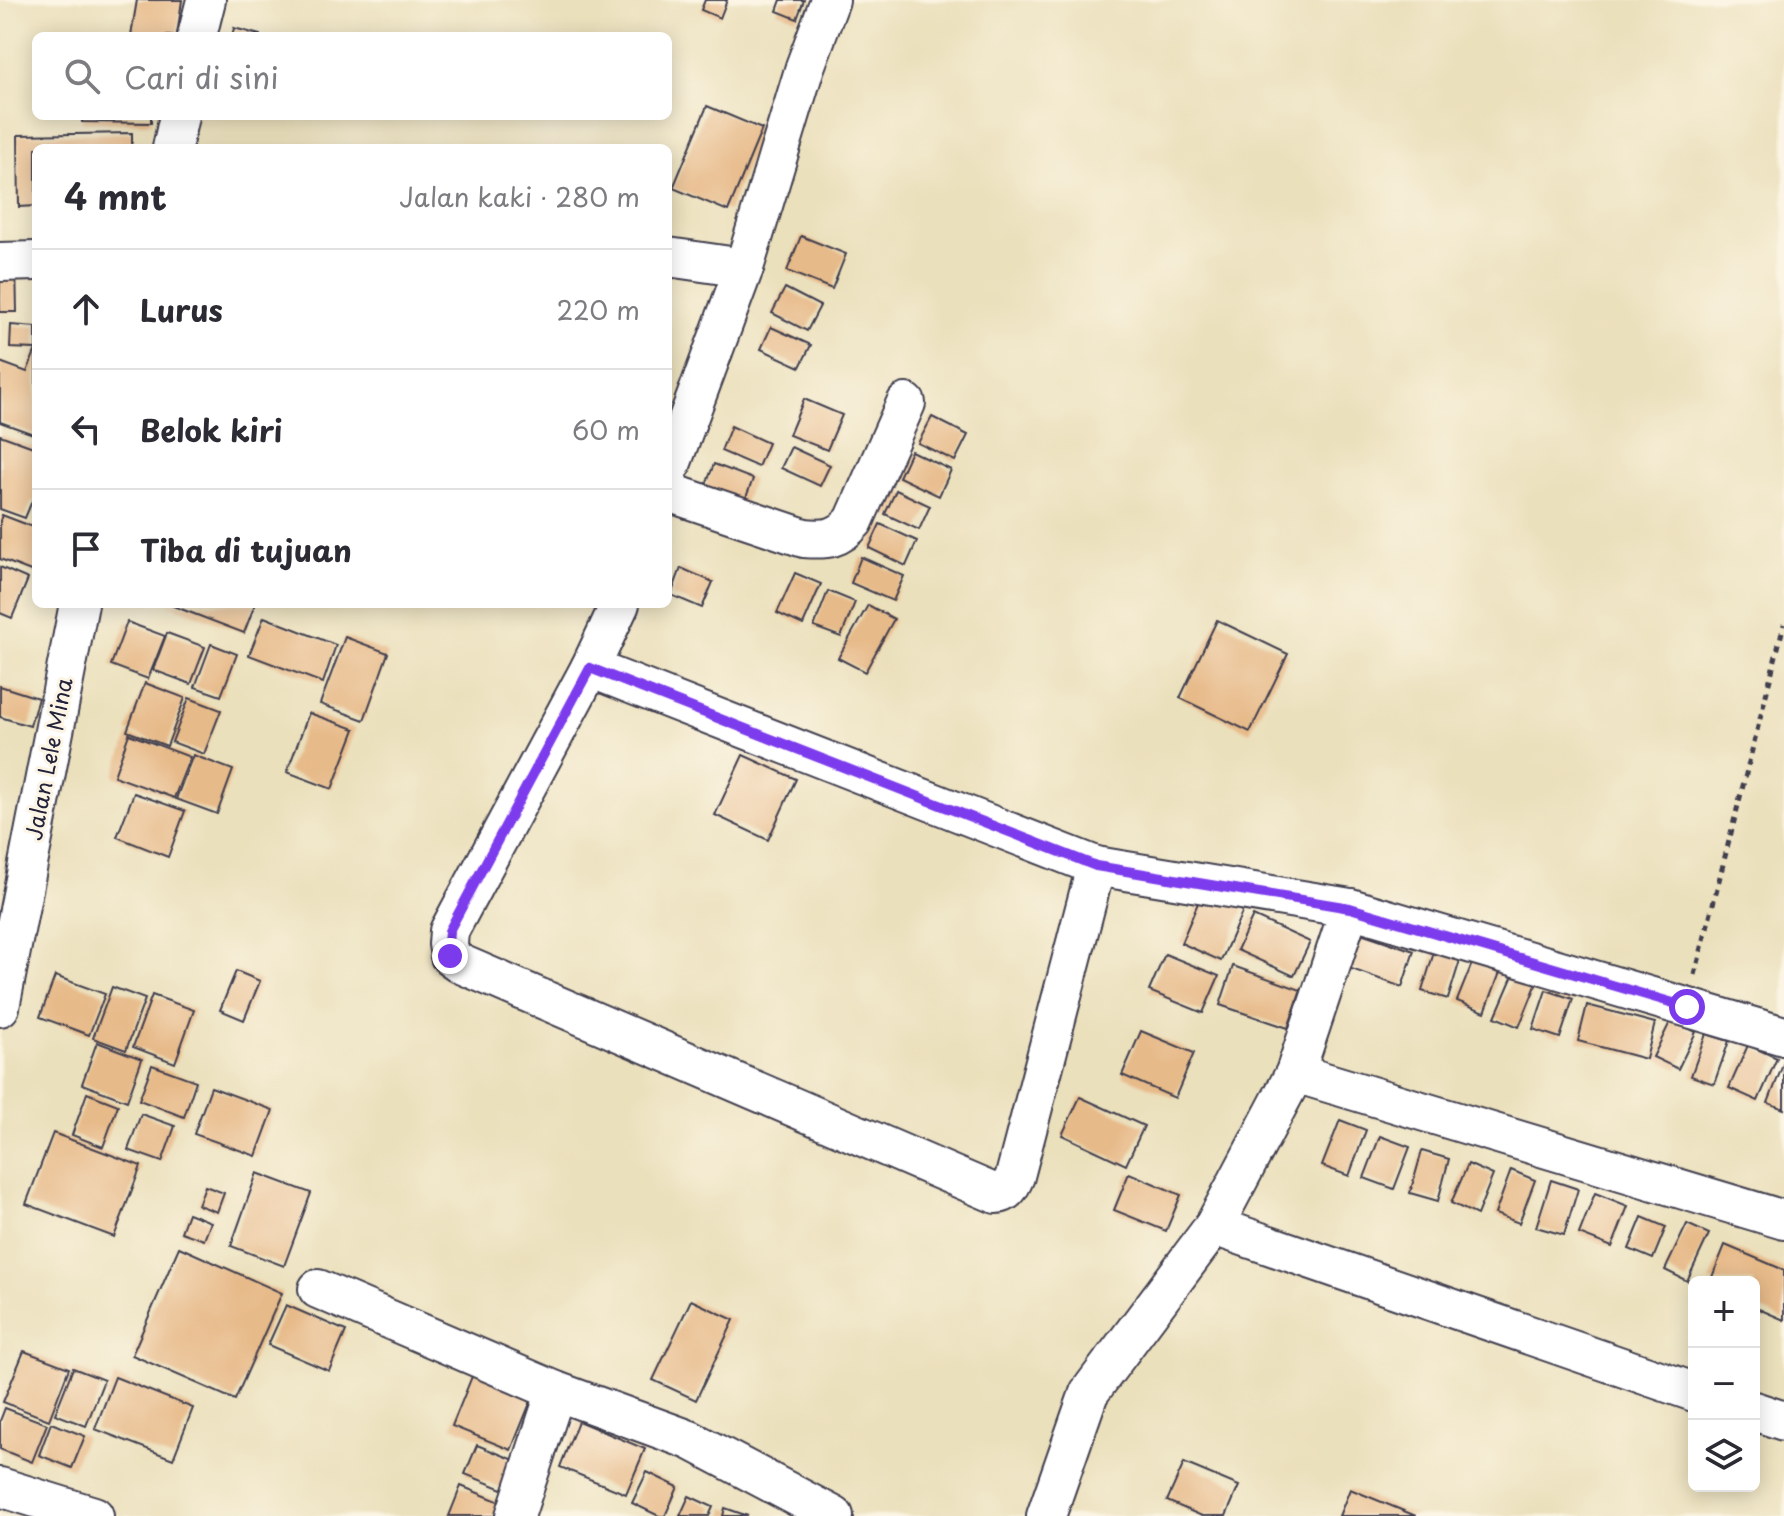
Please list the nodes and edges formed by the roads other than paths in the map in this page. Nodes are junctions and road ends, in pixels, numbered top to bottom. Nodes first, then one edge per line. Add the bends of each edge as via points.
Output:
1 (206, 0) edge
2 (830, 0) edge
3 (198, 32) edge
4 (178, 120) edge
5 (173, 144) edge
6 (672, 258) edge
7 (32, 261) edge
8 (0, 262) edge
9 (744, 268) junction
10 (906, 403) dead end
11 (672, 462) edge
12 (672, 493) edge
13 (78, 608) edge
14 (618, 608) edge
15 (590, 668) junction
16 (1096, 866) junction
17 (1350, 908) junction
18 (0, 1007) edge
19 (1784, 1036) edge
20 (1295, 1073) junction
21 (1784, 1220) edge
22 (1214, 1226) junction
23 (318, 1289) dead end
24 (1688, 1390) edge
25 (556, 1391) junction
26 (1760, 1413) edge
27 (1784, 1421) edge
28 (0, 1487) edge
29 (94, 1516) edge
30 (515, 1516) edge
31 (834, 1516) edge
32 (1046, 1516) edge

1 - 3 street
2 - 9 street
4 - 5 street
6 - 9 street
7 - 8 street
9 - 11 street
10 - 12 street via 854,521 835,537 804,538
13 - 18 street, Jalan Lele Mina
14 - 15 street
15 - 16 street
15 - 16 street via 449,931 450,956 996,1194 1009,1189 1015,1176
16 - 17 street
17 - 19 street
17 - 20 street
20 - 21 street
20 - 22 street
22 - 24 street
22 - 32 street via 1089,1393
23 - 25 street
25 - 30 street
25 - 31 street via 690,1440
26 - 27 street
28 - 29 street

